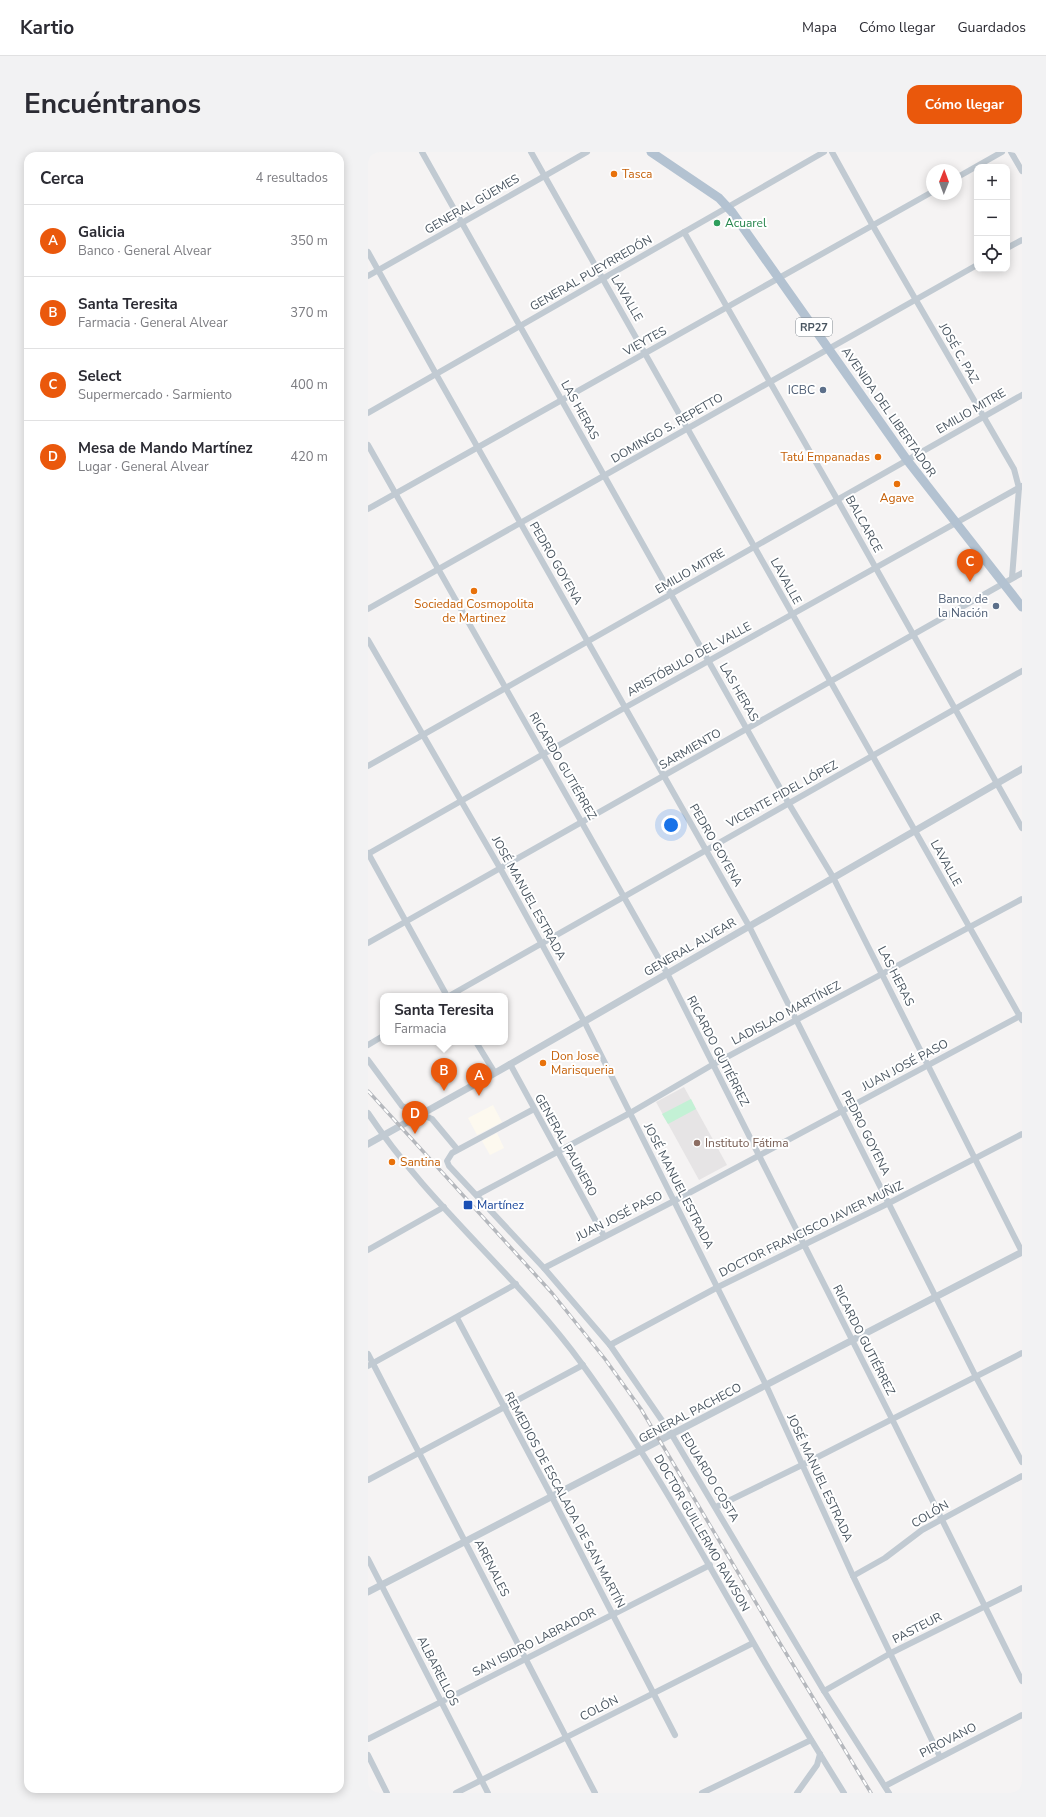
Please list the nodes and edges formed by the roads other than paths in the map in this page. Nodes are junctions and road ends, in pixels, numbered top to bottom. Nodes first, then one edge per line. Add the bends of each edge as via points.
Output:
1 (422, 152) edge
2 (531, 152) edge
3 (587, 152) edge
4 (651, 152) edge
5 (824, 152) edge
6 (832, 152) edge
7 (1002, 152) edge
8 (1011, 152) edge
9 (1022, 171) edge
10 (962, 175) edge
11 (544, 176) junction
12 (926, 195) edge
13 (728, 207) junction
14 (461, 223) junction
15 (873, 226) junction
16 (684, 232) junction
17 (1022, 240) edge
18 (1010, 246) edge
19 (368, 252) edge
20 (974, 267) edge
21 (378, 270) junction
22 (368, 276) edge
23 (603, 279) junction
24 (779, 279) junction
25 (916, 300) junction
26 (728, 307) junction
27 (520, 326) junction
28 (829, 348) junction
29 (646, 353) junction
30 (436, 374) junction
31 (770, 382) junction
32 (1022, 395) edge
33 (562, 400) junction
34 (368, 413) edge
35 (983, 417) junction
36 (688, 429) junction
37 (368, 445) edge
38 (478, 447) junction
39 (907, 460) junction
40 (605, 476) junction
41 (1020, 487) edge
42 (395, 494) junction
43 (837, 500) junction
44 (368, 509) edge
45 (956, 523) junction
46 (521, 524) junction
47 (754, 547) junction
48 (875, 567) junction
49 (438, 571) junction
50 (1022, 573) edge
51 (1012, 578) junction
52 (1002, 584) junction
53 (672, 595) junction
54 (1022, 607) edge
55 (368, 609) edge
56 (792, 615) junction
57 (913, 635) junction
58 (368, 640) edge
59 (589, 641) junction
60 (709, 661) junction
61 (1022, 671) edge
62 (830, 682) junction
63 (506, 688) junction
64 (626, 707) junction
65 (955, 708) junction
66 (747, 728) junction
67 (423, 735) junction
68 (543, 755) junction
69 (873, 756) junction
70 (368, 766) edge
71 (1022, 769) edge
72 (664, 776) junction
73 (997, 783) junction
74 (462, 801) junction
75 (789, 804) junction
76 (582, 822) junction
77 (1022, 828) edge
78 (915, 830) junction
79 (706, 848) junction
80 (368, 854) edge
81 (500, 868) junction
82 (833, 877) junction
83 (624, 897) junction
84 (1022, 899) edge
85 (405, 922) junction
86 (749, 926) junction
87 (969, 927) junction
88 (541, 942) junction
89 (368, 943) edge
90 (667, 973) junction
91 (883, 974) junction
92 (446, 993) edge
93 (453, 993) edge
94 (1021, 1017) edge
95 (797, 1020) junction
96 (584, 1021) junction
97 (380, 1038) edge
98 (368, 1045) edge
99 (478, 1045) edge
100 (368, 1060) edge
101 (510, 1064) junction
102 (712, 1065) junction
103 (928, 1065) junction
104 (495, 1073) junction
105 (534, 1109) junction
106 (842, 1110) junction
107 (630, 1113) junction
108 (368, 1114) edge
109 (422, 1114) junction
110 (1022, 1134) edge
111 (383, 1135) junction
112 (368, 1144) edge
113 (457, 1149) junction
114 (558, 1152) junction
115 (759, 1155) junction
116 (975, 1159) junction
117 (477, 1195) junction
118 (674, 1201) junction
119 (889, 1203) junction
120 (444, 1207) junction
121 (604, 1236) junction
122 (803, 1245) junction
123 (368, 1250) edge
124 (1022, 1252) edge
125 (544, 1268) junction
126 (516, 1284) junction
127 (718, 1287) junction
128 (936, 1296) junction
129 (457, 1318) junction
130 (851, 1341) junction
131 (610, 1345) junction
132 (1022, 1353) edge
133 (368, 1354) edge
134 (371, 1365) edge
135 (583, 1365) junction
136 (976, 1377) junction
137 (766, 1385) junction
138 (504, 1407) junction
139 (892, 1419) junction
140 (672, 1435) junction
141 (642, 1451) junction
142 (420, 1453) junction
143 (1022, 1462) edge
144 (802, 1465) junction
145 (1022, 1476) edge
146 (368, 1480) edge
147 (552, 1497) junction
148 (716, 1507) junction
149 (941, 1519) junction
150 (466, 1542) junction
151 (368, 1559) edge
152 (710, 1565) junction
153 (853, 1576) junction
154 (381, 1585) junction
155 (1022, 1588) edge
156 (368, 1592) edge
157 (986, 1606) junction
158 (613, 1614) junction
159 (753, 1643) junction
160 (891, 1653) junction
161 (526, 1658) junction
162 (1022, 1681) edge
163 (824, 1691) junction
164 (653, 1693) junction
165 (442, 1701) junction
166 (1022, 1715) edge
167 (675, 1735) dead end
168 (566, 1737) junction
169 (368, 1739) edge
170 (811, 1740) junction
171 (820, 1754) junction
172 (368, 1755) edge
173 (940, 1757) junction
174 (481, 1780) junction
175 (885, 1786) junction
176 (387, 1793) edge
177 (456, 1793) edge
178 (488, 1793) edge
179 (595, 1793) edge
180 (702, 1793) edge
181 (797, 1793) edge
182 (844, 1793) edge
183 (889, 1793) edge

1 - 14 street, LAS HERAS
2 - 11 street, LAVALLE
3 - 11 street, GENERAL GÜEMES
4 - 13 main road, AVENIDA DEL LIBERTADOR / RP27 via 719,198
5 - 13 street, GENERAL PUEYRREDÓN
6 - 15 street, JOSÉ C. PAZ
7 - 10 street
8 - 9 street
11 - 14 street, GENERAL GÜEMES
11 - 23 street, LAVALLE
12 - 15 street, VIEYTES
13 - 16 street, GENERAL PUEYRREDÓN
13 - 24 main road, AVENIDA DEL LIBERTADOR / RP27
14 - 21 street, GENERAL GÜEMES
14 - 27 street, LAS HERAS
15 - 24 street, VIEYTES
15 - 25 street, JOSÉ C. PAZ
16 - 23 street, GENERAL PUEYRREDÓN
16 - 26 street, BALCARCE
17 - 18 street
19 - 21 street, PEDRO GOYENA
20 - 25 street, DOMINGO S. REPETTO
21 - 22 street, GENERAL GÜEMES
21 - 30 street, PEDRO GOYENA
23 - 27 street, GENERAL PUEYRREDÓN
23 - 29 street, LAVALLE
24 - 26 street, VIEYTES
24 - 28 main road, AVENIDA DEL LIBERTADOR / RP27
25 - 28 street, DOMINGO S. REPETTO
25 - 35 street, JOSÉ C. PAZ
26 - 29 street, VIEYTES
26 - 31 street, BALCARCE
27 - 30 street, GENERAL PUEYRREDÓN
27 - 33 street, LAS HERAS
28 - 31 street, DOMINGO S. REPETTO
28 - 39 main road, AVENIDA DEL LIBERTADOR / RP27
29 - 33 street, VIEYTES
29 - 36 street, LAVALLE
30 - 34 street, GENERAL PUEYRREDÓN
30 - 38 street, PEDRO GOYENA
31 - 36 street, DOMINGO S. REPETTO
31 - 43 street, BALCARCE
32 - 35 street, EMILIO MITRE
33 - 38 street, VIEYTES
33 - 40 street, LAS HERAS
35 - 39 street, EMILIO MITRE
35 - 41 street, JOSÉ C. PAZ via 1014,469
36 - 40 street, DOMINGO S. REPETTO
36 - 47 street, LAVALLE
37 - 42 street, RICARDO GUTIÉRREZ
38 - 42 street, VIEYTES
38 - 46 street, PEDRO GOYENA
39 - 43 street, EMILIO MITRE
39 - 45 main road, AVENIDA DEL LIBERTADOR / RP27
40 - 46 street, DOMINGO S. REPETTO
40 - 53 street, LAS HERAS
41 - 45 street, ARISTÓBULO DEL VALLE
41 - 51 street, JOSÉ C. PAZ
42 - 44 street, VIEYTES
42 - 49 street, RICARDO GUTIÉRREZ
43 - 47 street, EMILIO MITRE
43 - 48 street, BALCARCE
45 - 48 street, ARISTÓBULO DEL VALLE
45 - 52 main road, AVENIDA DEL LIBERTADOR / RP27
46 - 49 street, DOMINGO S. REPETTO
46 - 59 street, PEDRO GOYENA
47 - 53 street, EMILIO MITRE
47 - 56 street, LAVALLE
48 - 56 street, ARISTÓBULO DEL VALLE
48 - 57 street, BALCARCE
49 - 55 street, DOMINGO S. REPETTO
49 - 63 street, RICARDO GUTIÉRREZ
50 - 51 street, SARMIENTO
51 - 52 street, SARMIENTO
52 - 54 main road, AVENIDA DEL LIBERTADOR / RP27
52 - 57 street, SARMIENTO
53 - 59 street, EMILIO MITRE
53 - 60 street, LAS HERAS
56 - 60 street, ARISTÓBULO DEL VALLE
56 - 62 street, LAVALLE
57 - 62 street, SARMIENTO
57 - 65 street, BALCARCE
58 - 67 street, JOSÉ MANUEL ESTRADA
59 - 63 street, EMILIO MITRE
59 - 64 street, PEDRO GOYENA
60 - 64 street, ARISTÓBULO DEL VALLE
60 - 66 street, LAS HERAS
61 - 65 street, VICENTE FIDEL LÓPEZ
62 - 66 street, SARMIENTO
62 - 69 street, LAVALLE
63 - 67 street, EMILIO MITRE
63 - 68 street, RICARDO GUTIÉRREZ
64 - 68 street, ARISTÓBULO DEL VALLE
64 - 72 street, PEDRO GOYENA
65 - 69 street, VICENTE FIDEL LÓPEZ
65 - 73 street, BALCARCE
66 - 72 street, SARMIENTO
66 - 75 street, LAS HERAS
67 - 70 street, EMILIO MITRE
67 - 74 street, JOSÉ MANUEL ESTRADA
68 - 74 street, ARISTÓBULO DEL VALLE
68 - 76 street, RICARDO GUTIÉRREZ
69 - 75 street, VICENTE FIDEL LÓPEZ
69 - 78 street, LAVALLE
71 - 73 street, GENERAL ALVEAR
72 - 76 street, SARMIENTO
72 - 79 street, PEDRO GOYENA
73 - 77 street, BALCARCE
73 - 78 street, GENERAL ALVEAR
74 - 80 street, ARISTÓBULO DEL VALLE
74 - 81 street, JOSÉ MANUEL ESTRADA
75 - 79 street, VICENTE FIDEL LÓPEZ
75 - 82 street, LAS HERAS
76 - 81 street, SARMIENTO
76 - 83 street, RICARDO GUTIÉRREZ
78 - 82 street, GENERAL ALVEAR
78 - 87 street, LAVALLE
79 - 83 street, VICENTE FIDEL LÓPEZ
79 - 86 street, PEDRO GOYENA
80 - 85 street
81 - 85 street, SARMIENTO
81 - 88 street, JOSÉ MANUEL ESTRADA
82 - 86 street, GENERAL ALVEAR
82 - 91 street, LAS HERAS
83 - 88 street, VICENTE FIDEL LÓPEZ
83 - 90 street, RICARDO GUTIÉRREZ
84 - 87 street, LADISLAO MARTÍNEZ
85 - 89 street, SARMIENTO
85 - 92 street
86 - 90 street, GENERAL ALVEAR
86 - 95 street, PEDRO GOYENA
87 - 91 street, LADISLAO MARTÍNEZ
87 - 94 street, LAVALLE
88 - 93 street, VICENTE FIDEL LÓPEZ
88 - 96 street, JOSÉ MANUEL ESTRADA
90 - 96 street, GENERAL ALVEAR
90 - 102 street, RICARDO GUTIÉRREZ
91 - 95 street, LADISLAO MARTÍNEZ
91 - 103 street, LAS HERAS
94 - 103 street, JUAN JOSÉ PASO
95 - 102 street, LADISLAO MARTÍNEZ
95 - 106 street, PEDRO GOYENA
96 - 101 street, GENERAL ALVEAR
96 - 107 street, JOSÉ MANUEL ESTRADA
97 - 98 street
99 - 104 street
100 - 109 street via 402,1106
101 - 104 street, GENERAL ALVEAR
101 - 105 street, GENERAL PAUNERO
102 - 107 street, LADISLAO MARTÍNEZ
102 - 115 street, RICARDO GUTIÉRREZ
103 - 106 street, JUAN JOSÉ PASO
103 - 116 street, LAS HERAS
104 - 109 street, GENERAL ALVEAR
105 - 113 street
105 - 114 street, GENERAL PAUNERO
106 - 115 street, JUAN JOSÉ PASO
106 - 119 street, PEDRO GOYENA
107 - 114 street, LADISLAO MARTÍNEZ
107 - 118 street, JOSÉ MANUEL ESTRADA
108 - 111 street, DOCTOR GUILLERMO RAWSON
109 - 111 street, GENERAL ALVEAR
109 - 113 street via 432,1118
110 - 116 street, DOCTOR FRANCISCO JAVIER MUÑIZ
111 - 112 street, GENERAL ALVEAR
111 - 120 street, DOCTOR GUILLERMO RAWSON
113 - 117 street, EDUARDO COSTA via 446,1161
114 - 117 street, LADISLAO MARTÍNEZ
114 - 121 street, GENERAL PAUNERO
115 - 118 street, JUAN JOSÉ PASO
115 - 122 street, RICARDO GUTIÉRREZ
116 - 119 street, DOCTOR FRANCISCO JAVIER MUÑIZ
116 - 124 street, LAS HERAS
117 - 125 street, EDUARDO COSTA
118 - 121 street, JUAN JOSÉ PASO
118 - 127 street, JOSÉ MANUEL ESTRADA
119 - 122 street, DOCTOR FRANCISCO JAVIER MUÑIZ
119 - 128 street, PEDRO GOYENA
120 - 123 street
120 - 126 street, DOCTOR GUILLERMO RAWSON
121 - 125 street, JUAN JOSÉ PASO
122 - 127 street, DOCTOR FRANCISCO JAVIER MUÑIZ
122 - 130 street, RICARDO GUTIÉRREZ
124 - 128 street, GENERAL PACHECO
125 - 131 street, EDUARDO COSTA
126 - 129 street
126 - 135 street, DOCTOR GUILLERMO RAWSON
127 - 131 street, DOCTOR FRANCISCO JAVIER MUÑIZ
127 - 137 street, JOSÉ MANUEL ESTRADA
128 - 130 street, GENERAL PACHECO
128 - 136 street, PEDRO GOYENA
129 - 134 street
129 - 138 street, REMEDIOS DE ESCALADA DE SAN MARTÍN
130 - 137 street, GENERAL PACHECO
130 - 139 street, RICARDO GUTIÉRREZ
131 - 140 street, EDUARDO COSTA
132 - 136 street
133 - 134 street, ARENALES
134 - 142 street, ARENALES
135 - 138 street
135 - 141 street, DOCTOR GUILLERMO RAWSON
136 - 139 street
136 - 143 street, PEDRO GOYENA
137 - 140 street, GENERAL PACHECO
137 - 144 street, JOSÉ MANUEL ESTRADA
138 - 142 street
138 - 147 street, REMEDIOS DE ESCALADA DE SAN MARTÍN
139 - 144 street
139 - 149 street, RICARDO GUTIÉRREZ
140 - 141 street, GENERAL PACHECO
140 - 148 street, EDUARDO COSTA
141 - 147 street, GENERAL PACHECO
141 - 152 street, DOCTOR GUILLERMO RAWSON
142 - 146 street
142 - 150 street, ARENALES
144 - 148 street
144 - 153 street, JOSÉ MANUEL ESTRADA
145 - 149 street, COLÓN
147 - 150 street, GENERAL PACHECO
147 - 158 street, REMEDIOS DE ESCALADA DE SAN MARTÍN
148 - 163 street, EDUARDO COSTA
149 - 153 street, COLÓN via 885,1558
149 - 157 street, RICARDO GUTIÉRREZ
150 - 154 street, GENERAL PACHECO
150 - 161 street, ARENALES
151 - 154 street, ALBARELLOS
152 - 158 street, SAN ISIDRO LABRADOR
152 - 159 street, DOCTOR GUILLERMO RAWSON
153 - 160 street, JOSÉ MANUEL ESTRADA
154 - 156 street, GENERAL PACHECO
154 - 165 street, ALBARELLOS
155 - 157 street, PASTEUR
157 - 160 street, PASTEUR
157 - 162 street, RICARDO GUTIÉRREZ
158 - 161 street, SAN ISIDRO LABRADOR
158 - 164 street, REMEDIOS DE ESCALADA DE SAN MARTÍN
159 - 164 street, COLÓN
159 - 170 street, DOCTOR GUILLERMO RAWSON
160 - 163 street, PASTEUR
160 - 173 street, JOSÉ MANUEL ESTRADA
161 - 165 street, SAN ISIDRO LABRADOR
161 - 168 street, ARENALES
163 - 175 street, EDUARDO COSTA
164 - 167 street, REMEDIOS DE ESCALADA DE SAN MARTÍN
164 - 168 street, COLÓN
165 - 169 street, SAN ISIDRO LABRADOR
165 - 174 street, ALBARELLOS
166 - 173 street, PIROVANO
168 - 174 street, COLÓN
168 - 179 street, ARENALES
170 - 171 street, DOCTOR GUILLERMO RAWSON
170 - 180 street
171 - 181 street via 817,1765
171 - 182 street, DOCTOR GUILLERMO RAWSON
172 - 176 street
173 - 175 street, PIROVANO
174 - 177 street, COLÓN
174 - 178 street, ALBARELLOS
175 - 183 street, EDUARDO COSTA

